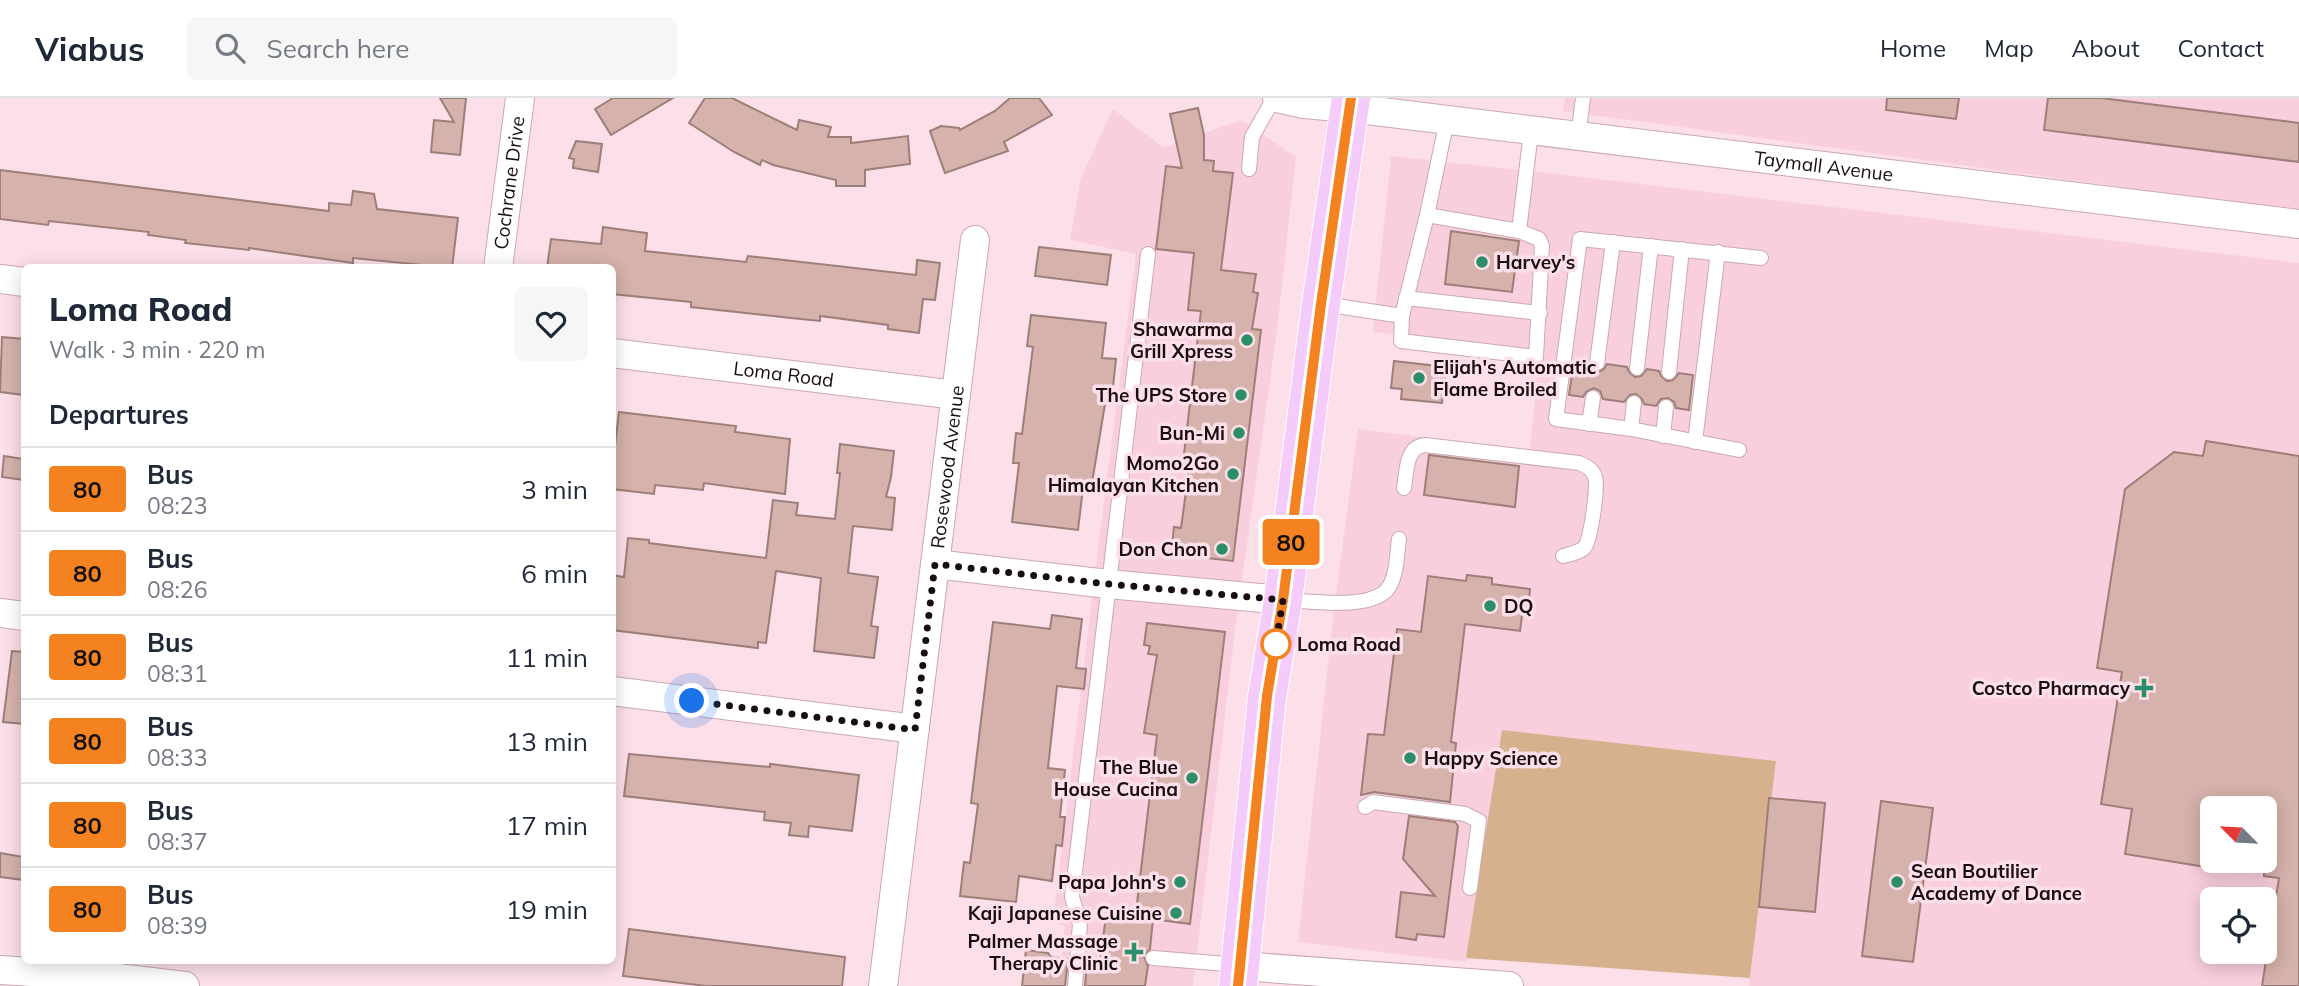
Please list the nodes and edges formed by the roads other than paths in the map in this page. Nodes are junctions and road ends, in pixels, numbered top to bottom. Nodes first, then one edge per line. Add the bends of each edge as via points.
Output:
1 (520, 98) edge
2 (1275, 98) edge
3 (1583, 98) edge
4 (1350, 103) edge
5 (1447, 120) junction
6 (1531, 131) junction
7 (1578, 137) junction
8 (1250, 169) dead end
9 (1427, 215) junction
10 (2299, 224) edge
11 (1519, 231) junction
12 (975, 240) dead end
13 (1613, 242) junction
14 (1651, 246) junction
15 (1682, 249) junction
16 (1718, 252) junction
17 (1148, 254) dead end
18 (1761, 258) dead end
19 (499, 264) edge
20 (0, 279) edge
21 (21, 282) edge
22 (1406, 298) junction
23 (1321, 304) junction
24 (1539, 313) junction
25 (1402, 316) junction
26 (616, 353) edge
27 (1597, 363) dead end
28 (1637, 368) dead end
29 (1669, 372) dead end
30 (956, 395) junction
31 (1593, 398) dead end
32 (1634, 403) dead end
33 (1666, 407) dead end
34 (1589, 424) junction
35 (1631, 429) junction
36 (1663, 436) junction
37 (1695, 442) junction
38 (1740, 450) dead end
39 (1404, 488) dead end
40 (1399, 539) dead end
41 (1563, 556) dead end
42 (935, 564) junction
43 (1108, 584) junction
44 (1283, 600) junction
45 (0, 613) edge
46 (21, 616) edge
47 (616, 692) edge
48 (915, 730) junction
49 (1365, 807) dead end
50 (1470, 888) dead end
51 (1153, 958) dead end
52 (0, 970) edge
53 (1239, 976) edge
54 (185, 986) edge
55 (883, 986) edge
56 (1074, 986) edge
57 (1509, 986) edge

1 - 19 street, Cochrane Drive
2 - 4 street, Taymall Avenue via 1304,104
2 - 8 lane via 1252,137
3 - 7 lane
4 - 5 street, Taymall Avenue
4 - 23 main road
5 - 6 street, Taymall Avenue
5 - 9 lane
6 - 7 street, Taymall Avenue
6 - 11 lane
7 - 10 street, Taymall Avenue
9 - 11 lane
9 - 22 lane
11 - 24 lane via 1539,239 1542,246
12 - 30 street, Rosewood Avenue
13 - 14 lane
13 - 27 lane
13 - 34 lane via 1580,239 1556,419
14 - 15 lane
14 - 28 lane
15 - 16 lane
15 - 29 lane
16 - 18 lane
16 - 37 lane
17 - 43 lane
20 - 21 street
22 - 24 lane
22 - 25 lane
23 - 25 lane
23 - 44 main road
24 - 25 lane via 1536,356 1401,341
26 - 30 street, Loma Road
30 - 42 street, Rosewood Avenue
31 - 34 lane
32 - 35 lane
33 - 36 lane
34 - 35 lane
35 - 36 lane
36 - 37 lane
37 - 38 lane
39 - 41 lane via 1409,455 1418,446 1579,463 1595,475 1589,541 1583,549
40 - 44 lane via 1392,579 1379,597 1366,601
42 - 43 street
42 - 48 street, Rosewood Avenue
43 - 44 street
43 - 56 lane via 1072,897 1080,924
44 - 53 main road via 1267,696
45 - 46 street
47 - 48 street
48 - 55 street, Rosewood Avenue
49 - 50 lane via 1373,802 1465,814 1479,821
51 - 53 lane
52 - 54 street
53 - 57 street

